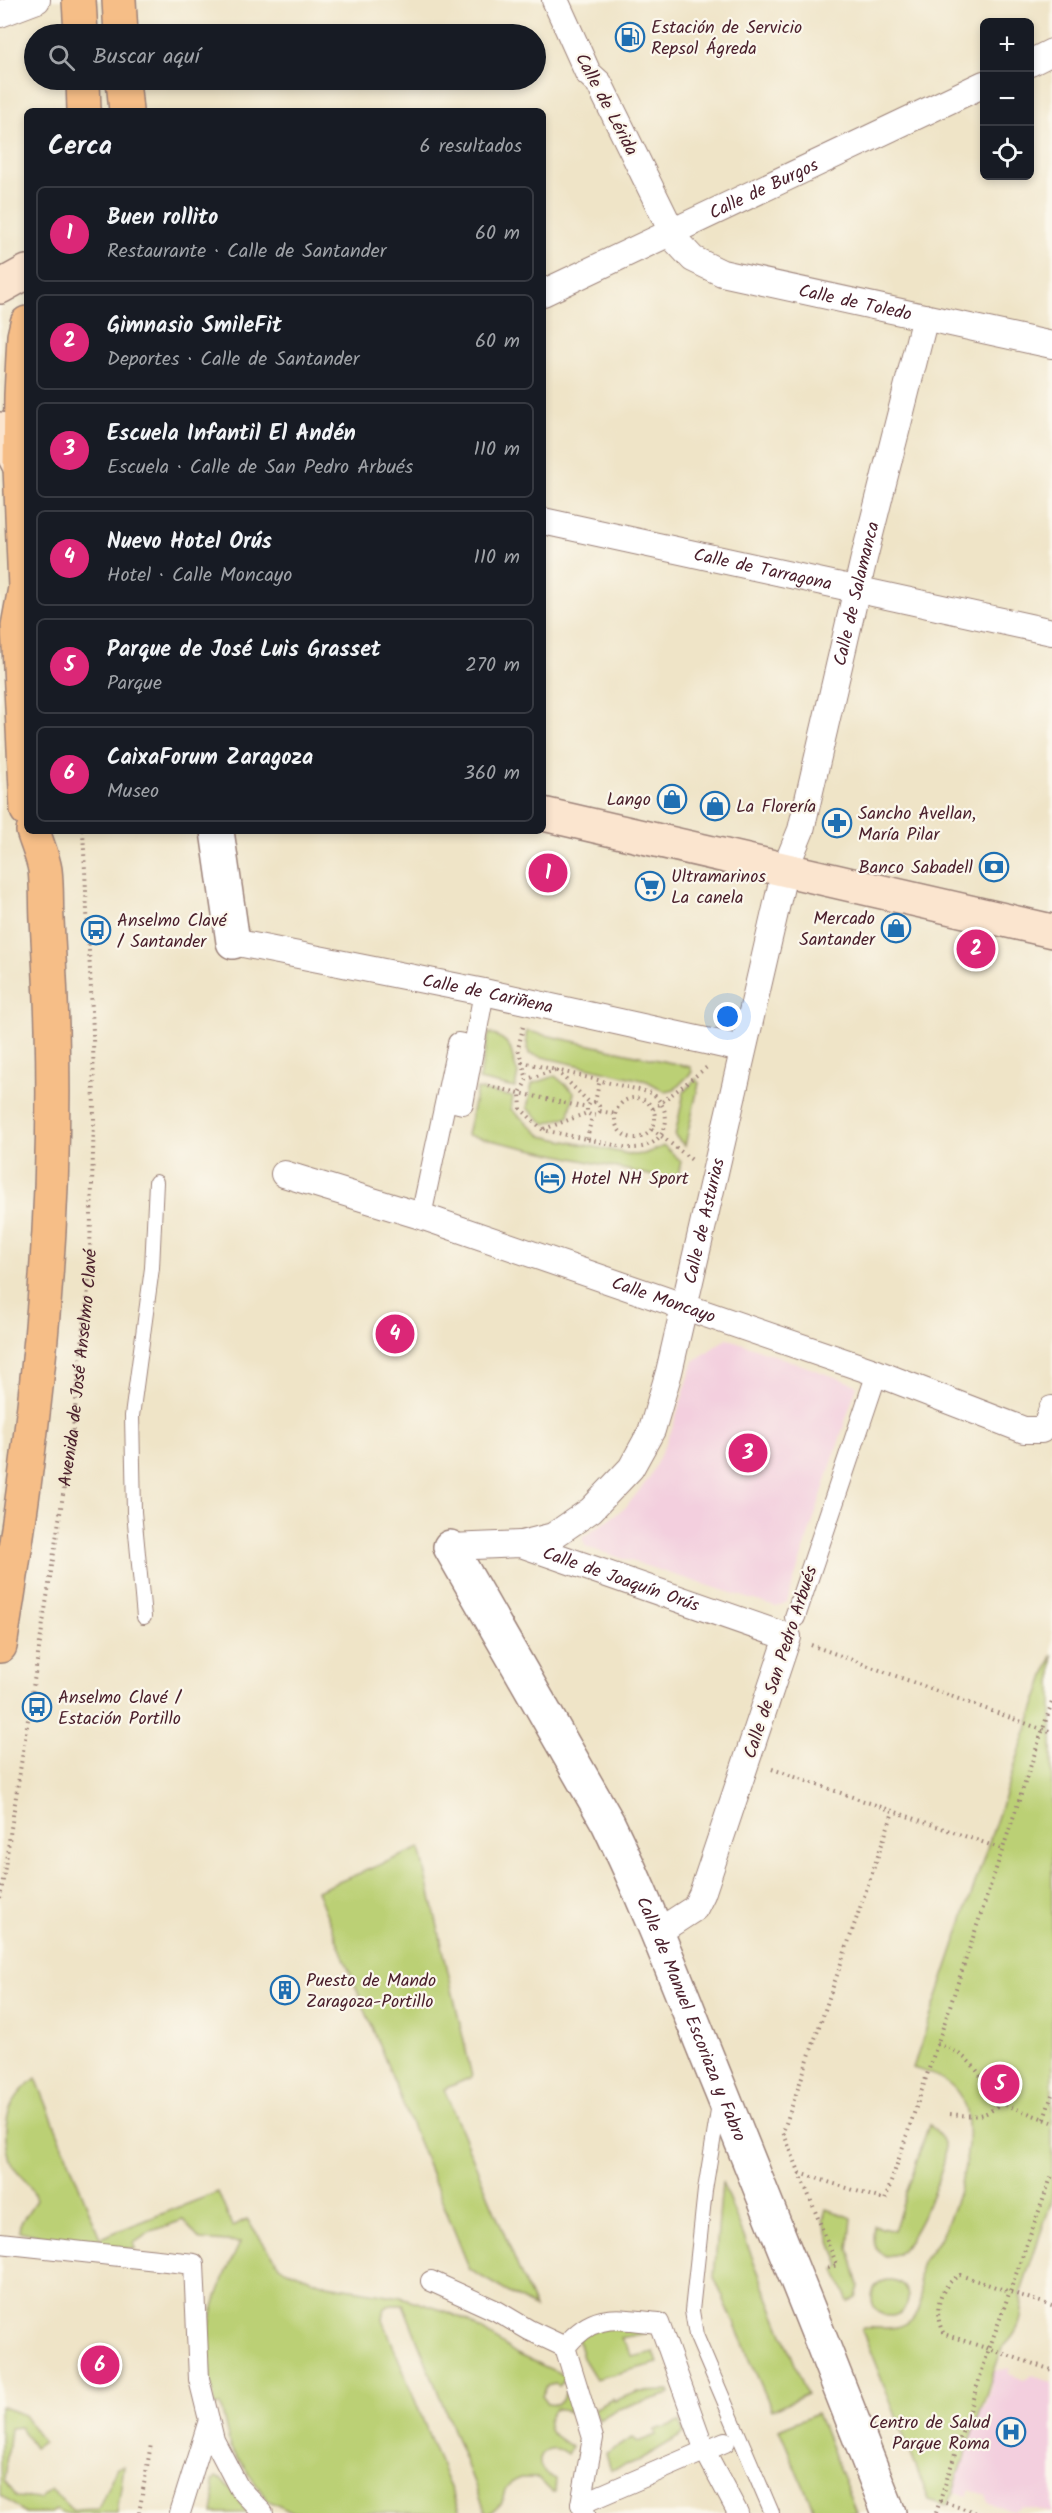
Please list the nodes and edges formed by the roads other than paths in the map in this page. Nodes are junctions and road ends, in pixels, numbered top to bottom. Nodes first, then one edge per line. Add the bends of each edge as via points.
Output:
1 (37, 0) edge
2 (79, 0) edge
3 (119, 0) edge
4 (557, 3) edge
5 (0, 14) edge
6 (80, 24) edge
7 (120, 24) edge
8 (1052, 52) edge
9 (1034, 61) edge
10 (980, 86) edge
11 (83, 90) edge
12 (124, 90) edge
13 (84, 108) edge
14 (126, 108) edge
15 (672, 233) junction
16 (24, 274) edge
17 (0, 287) edge
18 (546, 292) edge
19 (926, 317) junction
20 (24, 336) edge
21 (1052, 345) edge
22 (0, 429) edge
23 (24, 464) edge
24 (546, 522) edge
25 (858, 588) junction
26 (24, 601) edge
27 (1052, 632) edge
28 (24, 749) edge
29 (546, 815) edge
30 (34, 834) edge
31 (53, 834) edge
32 (217, 834) edge
33 (45, 869) junction
34 (785, 869) junction
35 (1052, 931) edge
36 (233, 942) joint
37 (484, 992) junction
38 (474, 1046) junction
39 (742, 1049) junction
40 (446, 1100) junction
41 (284, 1174) dead end
42 (156, 1182) dead end
43 (421, 1216) junction
44 (685, 1307) junction
45 (877, 1373) junction
46 (1048, 1425) edge
47 (521, 1544) junction
48 (450, 1547) joint
49 (144, 1617) dead end
50 (791, 1627) junction
51 (0, 1646) edge
52 (658, 1932) junction
53 (721, 2092) junction
54 (0, 2243) edge
55 (431, 2282) dead end
56 (565, 2347) junction
57 (209, 2420) junction
58 (725, 2442) dead end
59 (705, 2451) junction
60 (583, 2508) edge
61 (180, 2513) edge
62 (263, 2513) edge
63 (738, 2513) edge
64 (772, 2513) edge
65 (889, 2513) edge

1 - 5 street
2 - 6 main road
3 - 7 main road
4 - 15 street, Calle de Lérida via 588,73 599,83
8 - 9 street
10 - 15 street, Calle de Burgos
11 - 13 main road
12 - 14 main road
15 - 18 street, Calle de Burgos
15 - 19 street, Calle de Toledo via 693,259 722,273
16 - 17 main road
19 - 21 street, Calle de Toledo
19 - 25 street, Calle de Salamanca
20 - 23 main road
22 - 23 main road
24 - 25 street, Calle de Tarragona
25 - 27 street, Calle de Tarragona
25 - 34 street, Calle de Salamanca via 801,830
26 - 28 main road via 18,627
29 - 34 main road
30 - 33 main road, Avenida de José Anselmo Clavé
31 - 33 main road, Avenida de José Anselmo Clavé
32 - 36 street
33 - 51 main road, Avenida de José Anselmo Clavé via 53,1064 49,1261 29,1461
34 - 35 main road
34 - 39 street, Calle de Asturias
36 - 37 street, Calle de Cariñena
37 - 38 street
37 - 39 street, Calle de Cariñena
38 - 40 street via 458,1043
38 - 40 street via 463,1104
39 - 44 street, Calle de Asturias
40 - 43 street
41 - 43 street, Calle Moncayo
42 - 49 lane via 152,1268 132,1416 134,1512
43 - 44 street, Calle Moncayo
44 - 45 street, Calle Moncayo
44 - 47 street, Calle de Asturias via 652,1430 631,1468 591,1510 553,1536
45 - 46 street, Calle Moncayo via 1024,1430
45 - 50 street, Calle de San Pedro Arbués
47 - 48 street, Calle de Joaquín Orús
47 - 50 street, Calle de Joaquín Orús
48 - 52 street, Calle de Manuel Escoriaza y Fabro via 608,1823
50 - 52 street, Calle de San Pedro Arbués via 702,1894 695,1908
52 - 53 street, Calle de Manuel Escoriaza y Fabro
53 - 64 lane via 692,2311 696,2335
53 - 65 street, Calle de Manuel Escoriaza y Fabro
54 - 57 street via 194,2264 199,2379
55 - 56 street
56 - 59 street via 578,2331 604,2319 659,2323
56 - 60 street via 593,2438
57 - 61 street
57 - 62 street via 214,2440 239,2488
58 - 59 street
59 - 60 street
59 - 63 street

